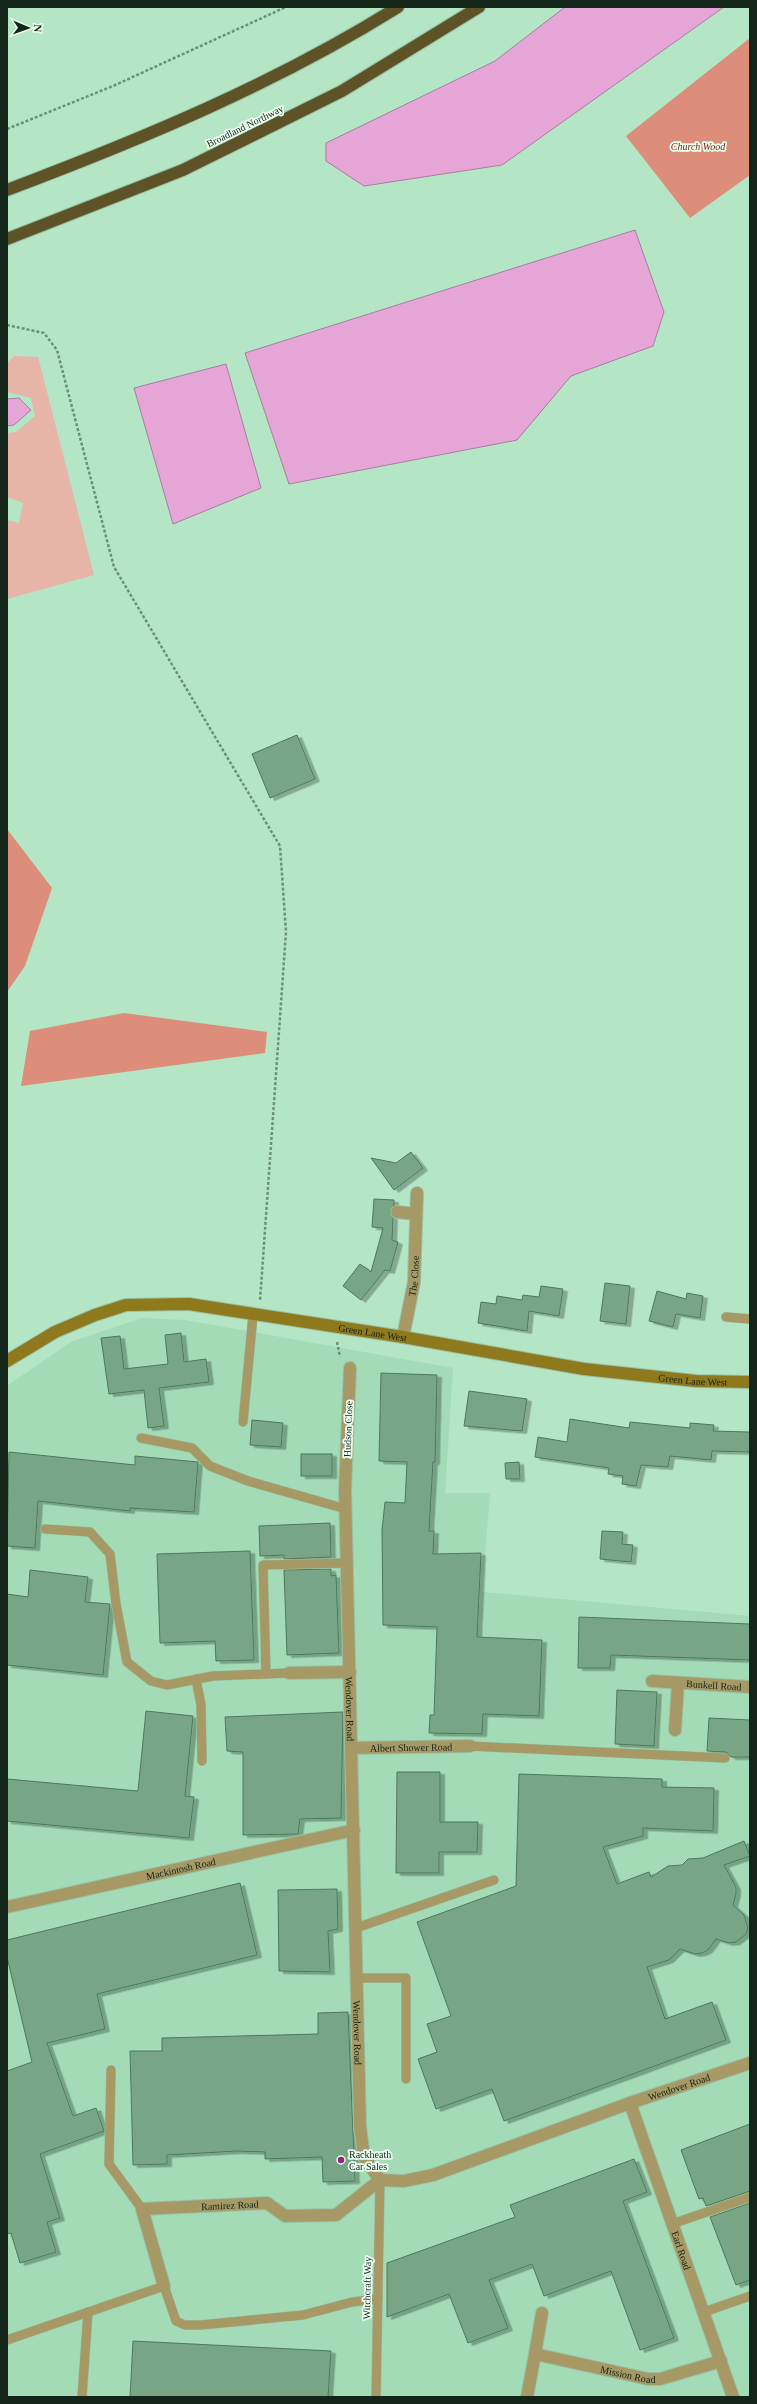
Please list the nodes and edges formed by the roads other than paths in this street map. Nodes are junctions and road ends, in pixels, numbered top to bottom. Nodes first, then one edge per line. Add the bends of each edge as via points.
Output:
1 (398, 7) edge
2 (479, 7) edge
3 (7, 190) edge
4 (7, 239) edge
5 (417, 1193) dead end
6 (397, 1212) dead end
7 (416, 1214) junction
8 (256, 1315) junction
9 (726, 1317) dead end
10 (750, 1319) edge
11 (403, 1337) junction
12 (7, 1361) edge
13 (350, 1368) road end
14 (750, 1382) edge
15 (242, 1422) dead end
16 (141, 1438) dead end
17 (345, 1490) joint
18 (346, 1509) junction
19 (45, 1529) dead end
20 (347, 1563) junction
21 (350, 1672) junction
22 (266, 1674) junction
23 (289, 1674) joint
24 (196, 1679) junction
25 (652, 1681) dead end
26 (678, 1683) junction
27 (750, 1687) edge
28 (675, 1730) dead end
29 (470, 1746) joint
30 (352, 1748) junction
31 (725, 1758) dead end
32 (202, 1762) dead end
33 (354, 1830) junction
34 (494, 1880) dead end
35 (7, 1906) edge
36 (356, 1928) junction
37 (357, 1978) junction
38 (750, 2063) edge
39 (110, 2070) dead end
40 (406, 2079) dead end
41 (630, 2103) junction
42 (380, 2180) junction
43 (750, 2197) edge
44 (142, 2208) junction
45 (672, 2224) junction
46 (164, 2286) junction
47 (750, 2296) edge
48 (378, 2299) junction
49 (88, 2312) junction
50 (704, 2312) junction
51 (542, 2313) dead end
52 (7, 2340) edge
53 (535, 2354) junction
54 (721, 2361) junction
55 (82, 2397) edge
56 (376, 2397) edge
57 (527, 2397) edge
58 (733, 2397) edge

1 - 3 highway via 272,79 130,143
2 - 4 highway, Broadland Northway via 342,91 183,170
5 - 7 street, The Close
6 - 7 street
7 - 11 street, The Close via 414,1282
8 - 11 street, Green Lane West
8 - 12 street, Green Lane West via 189,1304 126,1305 55,1332
8 - 15 lane
9 - 10 lane
11 - 14 street, Green Lane West via 584,1369 696,1381
13 - 17 street, Hudson Close
16 - 18 lane via 192,1448 210,1466
17 - 18 street, Wendover Road
18 - 20 street, Wendover Road
19 - 24 lane via 90,1532 110,1554 127,1662 151,1681 167,1686
20 - 21 street, Wendover Road
20 - 22 lane via 263,1564
21 - 23 street
21 - 30 street, Wendover Road
22 - 23 lane
22 - 24 lane
24 - 32 lane via 201,1705
25 - 26 street, Bunkell Road
26 - 27 street, Bunkell Road
26 - 28 street, Bunkell Road
29 - 30 street, Albert Shower Road
29 - 31 lane
30 - 33 street, Wendover Road
33 - 35 street, Mackintosh Road
33 - 36 street, Wendover Road
34 - 36 lane
36 - 37 street, Wendover Road
37 - 40 lane via 406,1978
37 - 42 street, Wendover Road via 360,2126 364,2157
38 - 41 street, Wendover Road
39 - 44 lane via 109,2164
41 - 42 street, Wendover Road via 433,2175 404,2180
41 - 45 street, Earl Road
42 - 44 street, Ramirez Road via 336,2216 285,2216 267,2203
42 - 48 lane, Witchcraft Way
43 - 45 lane
44 - 46 street
45 - 50 street, Earl Road
46 - 48 lane via 176,2320 186,2325 303,2315 352,2302
46 - 49 lane
47 - 50 lane
48 - 56 lane, Witchcraft Way
49 - 52 lane
49 - 55 lane
50 - 54 street, Earl Road
51 - 53 street
53 - 54 street, Mission Road via 648,2379 660,2379
53 - 57 street
54 - 58 street, Earl Road

